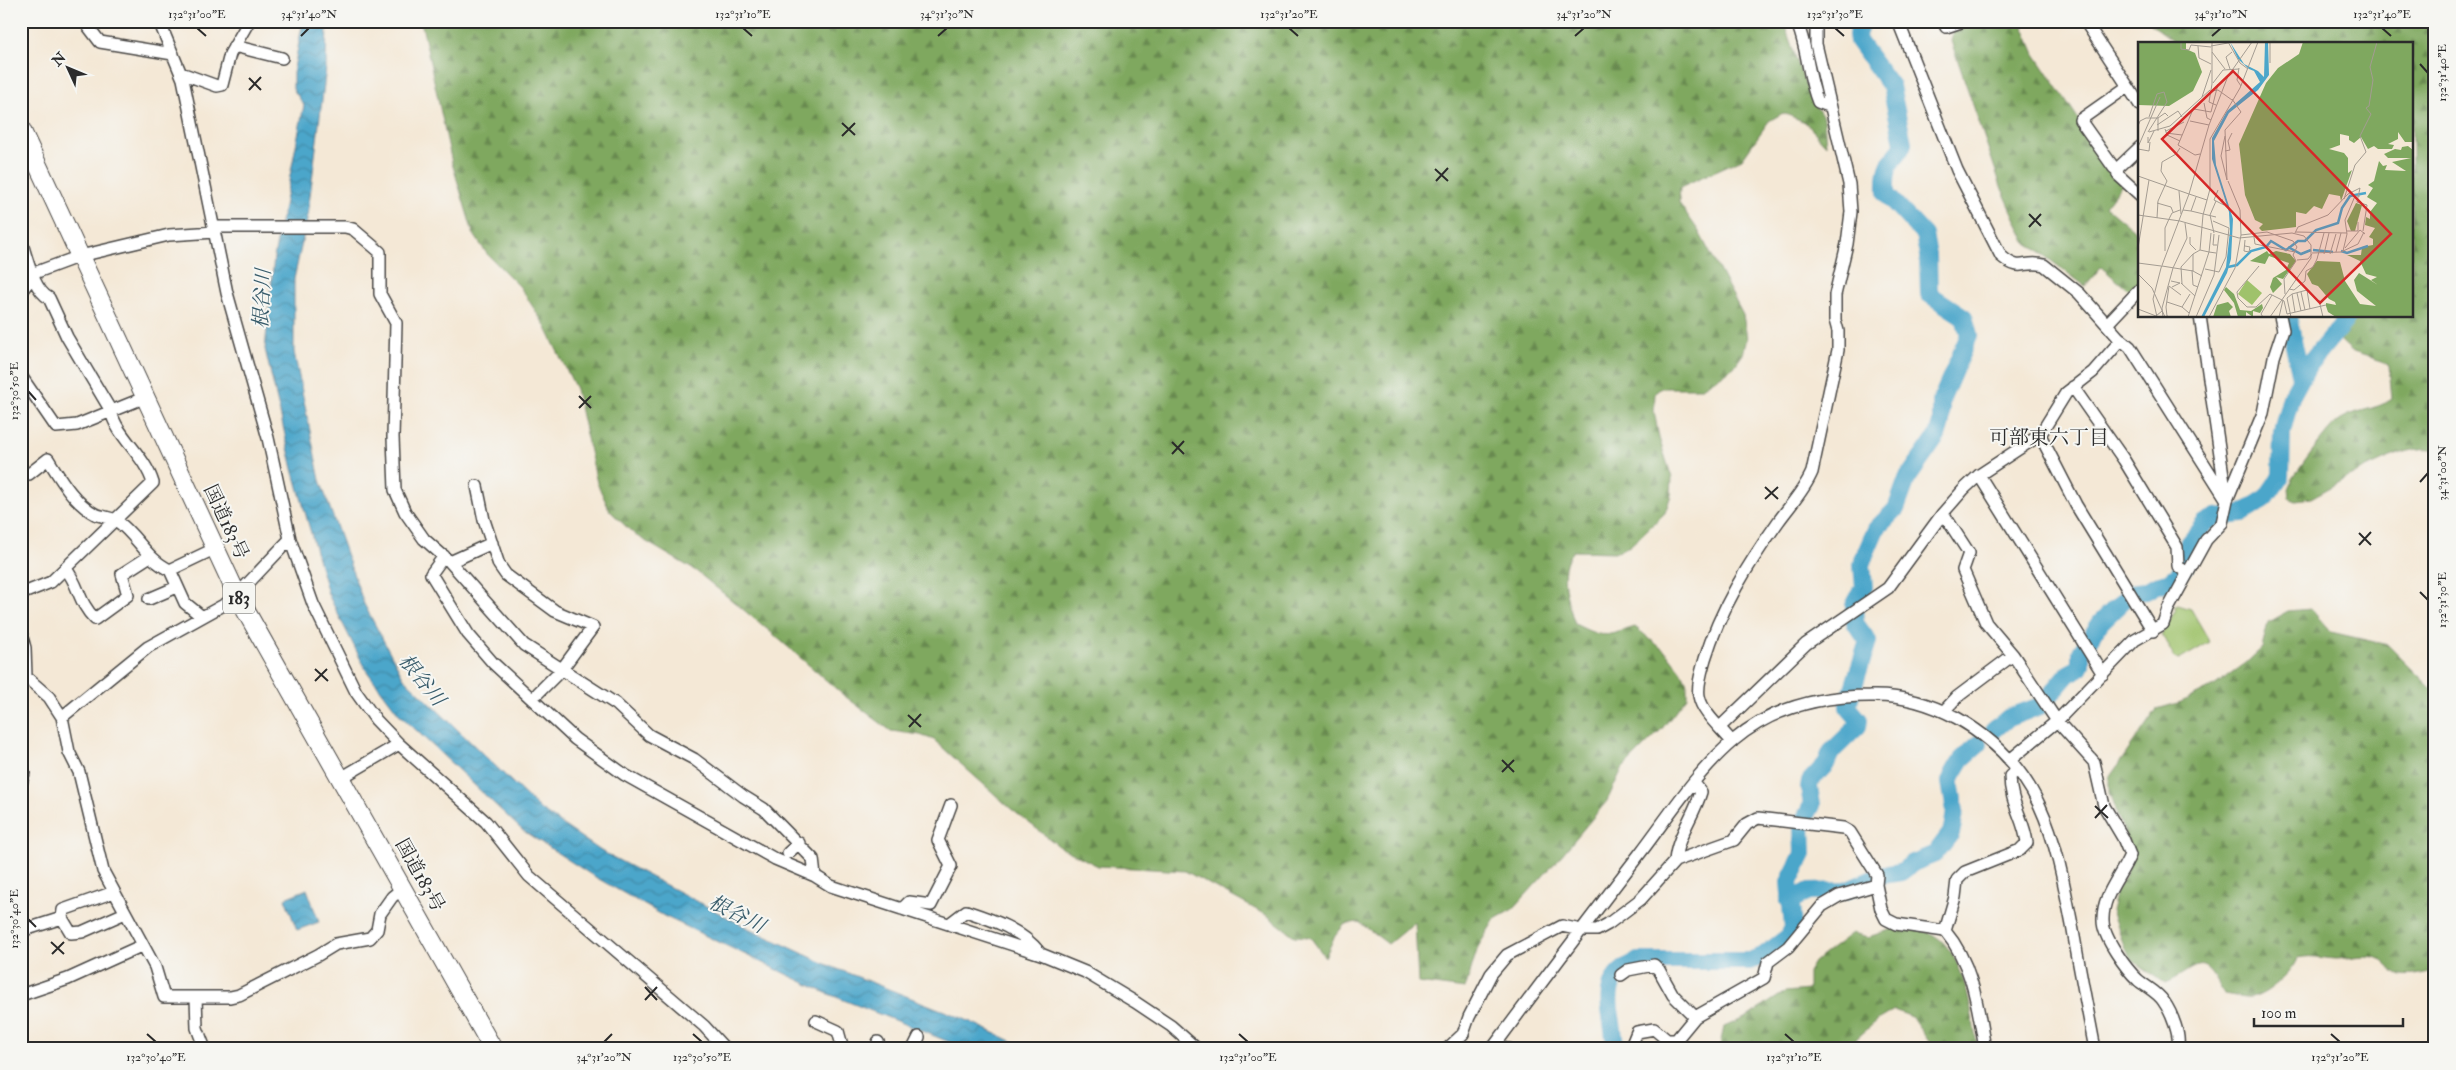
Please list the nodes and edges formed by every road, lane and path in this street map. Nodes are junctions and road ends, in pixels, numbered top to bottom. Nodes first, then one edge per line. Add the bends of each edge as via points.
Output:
1 (84, 21) edge
2 (159, 21) edge
3 (249, 21) edge
4 (1796, 21) edge
5 (1816, 21) edge
6 (1898, 21) edge
7 (1944, 21) edge
8 (1964, 21) edge
9 (2085, 21) edge
10 (234, 46) junction
11 (173, 54) junction
12 (282, 58) dead end
13 (181, 73) junction
14 (2127, 87) junction
15 (2138, 102) edge
16 (1829, 106) junction
17 (21, 129) edge
18 (2138, 151) edge
19 (2116, 168) junction
20 (2138, 193) edge
21 (214, 230) junction
22 (21, 241) edge
23 (80, 256) junction
24 (33, 276) junction
25 (21, 290) edge
26 (2138, 291) edge
27 (2200, 318) edge
28 (2280, 318) edge
29 (2107, 324) junction
30 (2121, 340) junction
31 (21, 376) edge
32 (2073, 387) junction
33 (146, 397) junction
34 (111, 411) junction
35 (2040, 435) junction
36 (29, 474) dead end
37 (1979, 475) junction
38 (477, 486) dead end
39 (2227, 500) junction
40 (1943, 513) junction
41 (116, 520) junction
42 (290, 539) junction
43 (492, 543) junction
44 (214, 549) junction
45 (150, 556) junction
46 (447, 559) junction
47 (66, 569) junction
48 (170, 570) junction
49 (2184, 571) junction
50 (176, 586) junction
51 (21, 594) edge
52 (238, 596) junction
53 (149, 600) dead end
54 (201, 616) junction
55 (2154, 631) junction
56 (21, 633) edge
57 (2013, 656) junction
58 (562, 669) junction
59 (2103, 674) junction
60 (538, 693) dead end
61 (1944, 711) junction
62 (62, 717) junction
63 (2058, 721) junction
64 (1720, 726) junction
65 (1732, 742) junction
66 (399, 744) junction
67 (2010, 760) junction
68 (2018, 770) junction
69 (341, 778) junction
70 (1694, 783) junction
71 (951, 805) dead end
72 (799, 842) junction
73 (788, 853) dead end
74 (1675, 861) junction
75 (815, 876) junction
76 (1876, 880) junction
77 (402, 888) junction
78 (114, 892) junction
79 (902, 909) junction
80 (126, 913) junction
81 (62, 918) junction
82 (949, 924) junction
83 (1581, 930) junction
84 (21, 931) edge
85 (1945, 931) junction
86 (143, 945) junction
87 (1041, 954) junction
88 (1621, 975) dead end
89 (21, 995) edge
90 (196, 997) junction
91 (1695, 1017) junction
92 (816, 1021) dead end
93 (919, 1036) dead end
94 (205, 1049) edge
95 (493, 1049) edge
96 (726, 1049) edge
97 (843, 1049) edge
98 (913, 1049) edge
99 (1197, 1049) edge
100 (1447, 1049) edge
101 (1492, 1049) edge
102 (1630, 1049) edge
103 (1985, 1049) edge
104 (2094, 1049) edge
105 (2177, 1049) edge

1 - 11 street via 100,42
2 - 11 street
3 - 10 street
4 - 16 street via 1801,31 1812,88 1818,102
5 - 16 street via 1816,44
6 - 29 street via 1957,170 2002,256 2019,266 2044,265 2079,292
7 - 8 street via 1946,28
9 - 14 street
10 - 12 street
10 - 13 street via 222,85
11 - 13 street
13 - 21 street
14 - 15 street
14 - 19 street via 2080,120
16 - 64 street via 1848,184 1851,212 1835,295 1838,350 1818,450 1806,486 1747,570 1720,616 1708,647 1700,675 1699,696
17 - 23 highway, 国道183号 / 183
18 - 19 street
19 - 20 street via 2118,175
21 - 23 street via 169,235
21 - 42 street via 227,293 268,438
21 - 46 street via 345,227 354,229 380,252 380,294 396,323 395,490 405,512 424,539
22 - 24 street
23 - 24 street
23 - 33 highway, 国道183号 / 183
24 - 25 street
24 - 34 street via 44,296 49,298 67,337
26 - 29 street
27 - 39 street
28 - 39 street via 2283,330 2263,413
29 - 30 street
30 - 32 street via 2093,372
30 - 39 street via 2130,347
31 - 34 street via 56,427 77,425
32 - 35 street
32 - 49 street via 2124,460 2177,547
33 - 34 street
33 - 44 highway, 国道183号 / 183
34 - 41 street via 117,427 141,459 152,483
35 - 37 street
35 - 55 street via 2076,505
36 - 41 street via 48,459 64,485 82,504 95,514
37 - 40 street
37 - 59 street
38 - 43 street
39 - 49 street via 2223,517
40 - 57 street via 1969,553 1963,570 1986,623
40 - 64 street via 1896,579 1856,611 1806,644
41 - 45 street
41 - 47 street
42 - 52 street
42 - 66 street via 313,604 356,692
43 - 46 street
43 - 58 street via 506,576 555,611 592,627
44 - 48 street
44 - 52 highway, 国道183号 / 183
45 - 47 street via 122,574 128,595 94,619 84,608 74,580
45 - 48 street
46 - 58 street via 524,645
46 - 75 street via 431,574 468,634 493,663 575,739 634,780 775,859
47 - 51 street via 48,584
48 - 50 street
49 - 55 street via 2162,624
50 - 53 street
50 - 54 street via 185,603
52 - 54 street
52 - 69 highway, 国道183号 / 183
54 - 62 street via 148,647
55 - 59 street via 2135,640
56 - 62 street via 26,677 49,698
57 - 61 street via 1957,697
57 - 63 street
58 - 60 street
58 - 72 street via 616,704 649,734 694,759 764,809
59 - 63 street
61 - 65 street via 1884,695 1818,699 1788,708
61 - 67 street via 1970,726
62 - 78 street via 103,871
63 - 67 street
63 - 105 street via 2094,762 2104,806 2130,855 2111,887 2104,908 2103,923 2108,939 2137,979 2164,1002 2174,1024 2179,1044
64 - 65 street
65 - 70 street
66 - 69 street
66 - 96 street via 486,822 542,889 704,1026
67 - 68 street
68 - 85 street via 2010,776 2010,795 2028,843 2020,850 1965,872 1957,880
68 - 104 street via 2041,805 2060,860
69 - 77 highway, 国道183号 / 183
70 - 74 street via 1701,792 1676,847
70 - 83 street
71 - 79 street via 938,840 951,866 931,905 909,902
72 - 73 street
72 - 75 street via 812,859
74 - 76 street via 1734,840 1747,824 1758,818 1843,828 1850,832
74 - 83 street via 1641,898 1608,924 1597,930
75 - 79 street via 831,886
76 - 85 street via 1886,919 1896,924
76 - 91 street via 1822,906 1788,947 1768,962 1764,978
77 - 90 street via 380,914 377,930 370,938 336,944 239,995
77 - 95 highway, 国道183号 / 183
78 - 80 street
78 - 81 street via 63,910
79 - 82 street
80 - 81 street via 82,932 70,933
80 - 86 street
81 - 84 street
82 - 87 street
82 - 87 street via 966,911 1004,923
83 - 100 street via 1562,926 1507,955 1491,974 1463,1034
83 - 101 street
85 - 103 street via 1967,967 1975,990
86 - 89 street via 68,979
86 - 90 street via 155,966 164,997
87 - 99 street via 1085,972 1135,1002 1171,1026
88 - 91 street via 1628,970 1654,965 1673,995
90 - 94 street via 198,1028
91 - 102 street via 1676,1040 1667,1040 1654,1029 1637,1032
92 - 97 street via 838,1031
93 - 98 street

